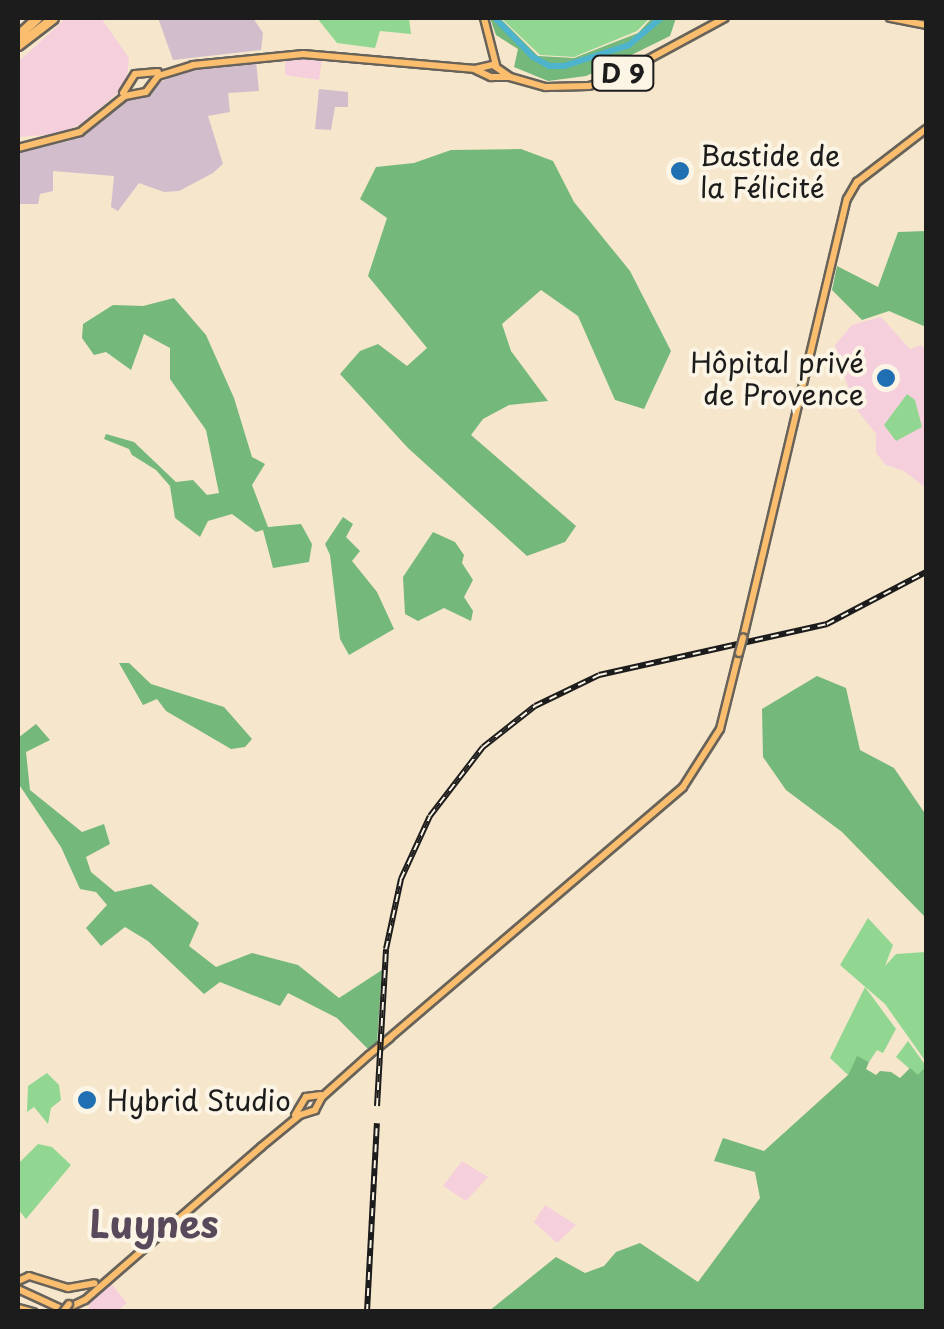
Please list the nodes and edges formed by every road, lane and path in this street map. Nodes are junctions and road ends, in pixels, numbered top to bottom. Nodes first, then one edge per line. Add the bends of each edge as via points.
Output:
1 (37, 18) edge
2 (53, 18) edge
3 (484, 18) edge
4 (725, 18) edge
5 (890, 18) edge
6 (899, 18) edge
7 (926, 24) edge
8 (18, 33) edge
9 (18, 46) edge
10 (345, 59) junction
11 (493, 70) junction
12 (146, 74) junction
13 (151, 82) junction
14 (132, 89) junction
15 (926, 129) edge
16 (18, 146) edge
17 (315, 1100) junction
18 (305, 1108) junction
19 (20, 1288) edge
20 (86, 1290) junction
21 (69, 1304) edge
22 (18, 1308) edge
23 (33, 1312) edge

1 - 8 highway
2 - 9 highway
3 - 11 main road
4 - 11 main road, D 9 via 589,86 546,87
5 - 7 main road
6 - 7 main road
10 - 11 main road
10 - 12 main road via 284,52
10 - 13 main road via 302,54 213,62
12 - 13 main road
12 - 14 main road via 135,74
13 - 14 main road via 146,92
14 - 16 main road via 80,132
15 - 17 main road, bridge via 854,186 724,716 708,753 683,787
17 - 18 main road
17 - 18 main road
18 - 20 main road
19 - 21 main road
19 - 21 main road via 62,1287
20 - 21 main road
20 - 21 main road
22 - 23 main road

